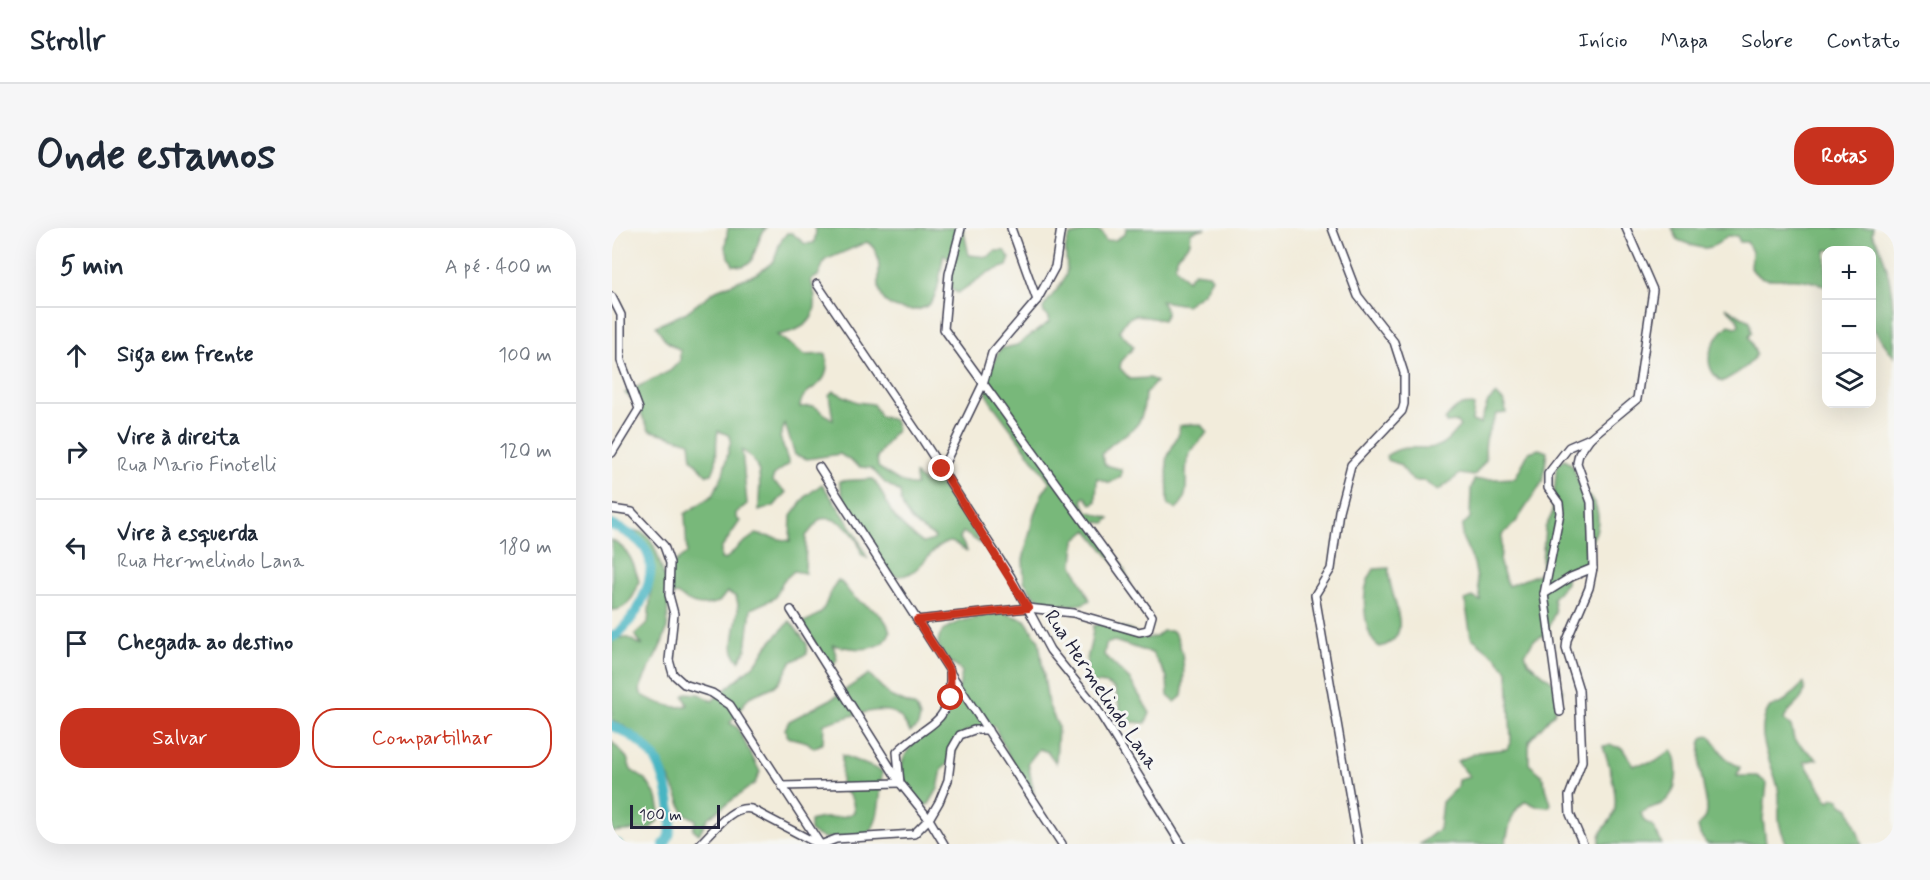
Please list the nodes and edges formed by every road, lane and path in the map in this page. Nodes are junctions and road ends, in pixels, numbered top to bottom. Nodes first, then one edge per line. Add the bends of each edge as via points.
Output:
1 (962, 228) edge
2 (1011, 228) edge
3 (1061, 228) edge
4 (1332, 228) edge
5 (1626, 228) edge
6 (817, 284) dead end
7 (612, 297) edge
8 (1037, 300) junction
9 (983, 384) junction
10 (1590, 438) junction
11 (612, 453) edge
12 (819, 467) dead end
13 (942, 469) junction
14 (612, 509) edge
15 (1593, 568) junction
16 (1544, 594) junction
17 (1028, 608) junction
18 (791, 610) dead end
19 (917, 620) junction
20 (950, 671) junction
21 (1560, 712) dead end
22 (988, 730) junction
23 (900, 783) junction
24 (782, 786) junction
25 (929, 819) junction
26 (700, 844) edge
27 (820, 844) edge
28 (944, 844) edge
29 (1062, 844) edge
30 (1181, 844) edge
31 (1358, 844) edge
32 (1583, 844) edge

1 - 9 street via 949,274 944,329
2 - 8 street
3 - 8 street via 1055,267
4 - 31 street via 1354,288 1394,342 1404,373 1402,411 1351,465 1339,511 1331,569 1315,595
5 - 10 street via 1653,290 1637,399
6 - 13 street, Rua Hermelindo Lana
7 - 11 street via 621,315 621,361 639,409
8 - 9 street via 992,353
9 - 13 street
9 - 17 street via 1153,621 1149,630 1139,632 1074,613
10 - 15 street via 1577,463 1591,502
10 - 16 street via 1569,447 1548,474 1548,488 1560,513
12 - 19 street
13 - 17 street, Rua Hermelindo Lana
14 - 24 street via 632,512 664,546 670,563 669,595 674,614 669,660 673,674 684,684 712,693 730,705
15 - 16 street
15 - 32 street via 1566,648 1579,690 1582,761 1569,796 1570,814
16 - 21 street
17 - 19 street
17 - 30 street, Rua Hermelindo Lana via 1050,650 1094,704
18 - 23 street
19 - 20 street
20 - 22 street
20 - 23 street via 951,698 939,720 914,735 897,753
22 - 25 street via 960,735 952,749 948,780
22 - 29 street
23 - 24 street
23 - 25 street
24 - 27 street
25 - 27 street via 914,834 836,839
25 - 28 street
26 - 27 street via 743,808 751,808

